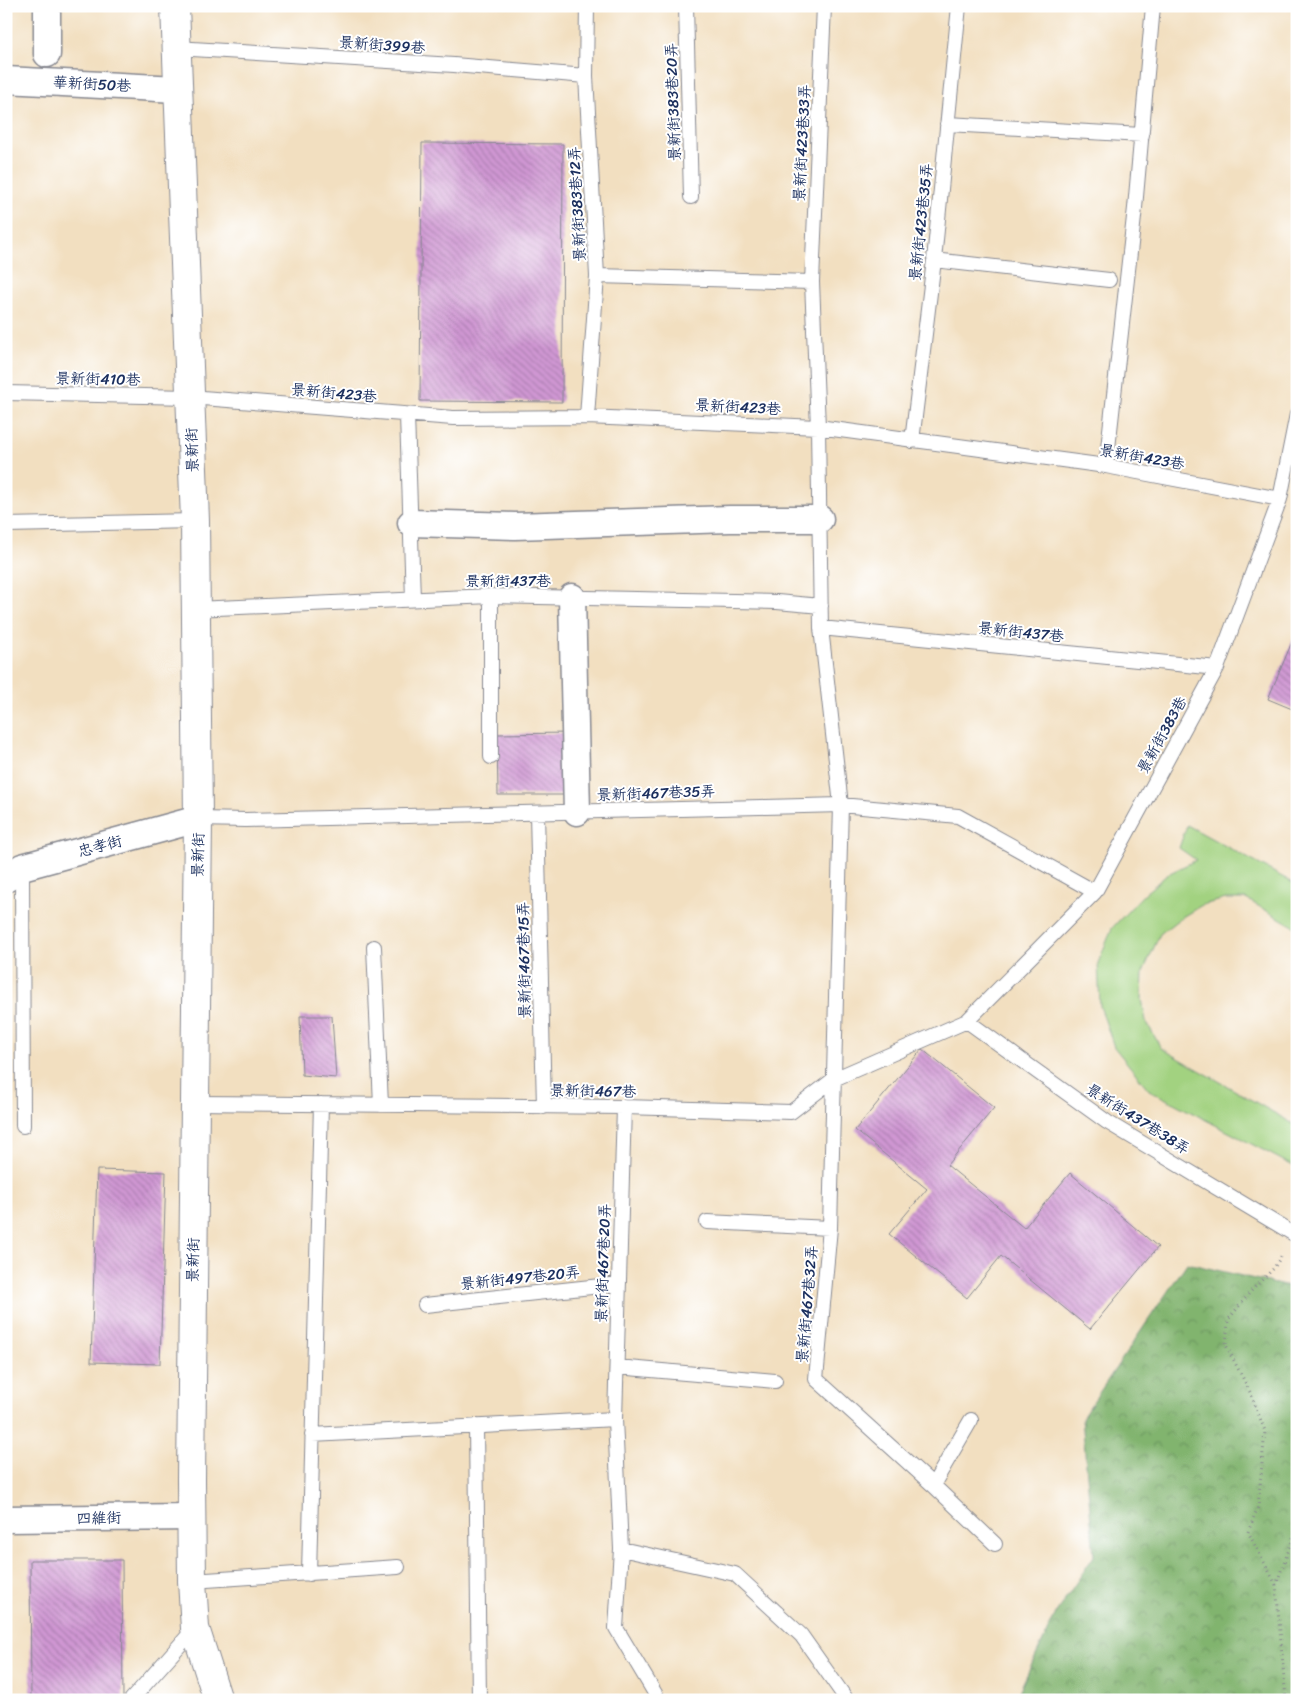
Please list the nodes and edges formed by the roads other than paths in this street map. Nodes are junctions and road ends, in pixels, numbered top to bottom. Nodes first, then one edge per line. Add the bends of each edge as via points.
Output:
1 (47, 6) edge
2 (175, 6) edge
3 (587, 6) edge
4 (686, 6) edge
5 (824, 6) edge
6 (959, 6) edge
7 (1154, 6) edge
8 (176, 48) junction
9 (47, 54) dead end
10 (586, 76) junction
11 (6, 80) edge
12 (177, 89) junction
13 (947, 124) junction
14 (1142, 135) junction
15 (691, 197) dead end
16 (934, 260) junction
17 (597, 276) junction
18 (1109, 280) dead end
19 (812, 282) junction
20 (6, 393) edge
21 (190, 397) junction
22 (1297, 414) edge
23 (407, 415) junction
24 (587, 417) junction
25 (818, 427) junction
26 (912, 441) junction
27 (1294, 450) edge
28 (1106, 466) junction
29 (1280, 498) junction
30 (820, 518) junction
31 (195, 521) junction
32 (411, 523) junction
33 (6, 525) edge
34 (491, 596) junction
35 (572, 598) junction
36 (413, 599) junction
37 (821, 606) junction
38 (195, 608) junction
39 (821, 628) junction
40 (1217, 668) junction
41 (491, 757) dead end
42 (841, 805) junction
43 (578, 812) junction
44 (537, 813) junction
45 (198, 819) junction
46 (14, 873) edge
47 (1095, 892) junction
48 (374, 947) dead end
49 (967, 1021) junction
50 (834, 1079) junction
51 (195, 1103) junction
52 (320, 1104) junction
53 (381, 1105) junction
54 (544, 1107) junction
55 (624, 1107) junction
56 (23, 1126) dead end
57 (707, 1222) dead end
58 (830, 1228) junction
59 (1296, 1235) edge
60 (619, 1284) junction
61 (425, 1305) dead end
62 (617, 1366) junction
63 (775, 1381) dead end
64 (615, 1419) junction
65 (971, 1420) dead end
66 (476, 1426) junction
67 (312, 1435) junction
68 (933, 1485) junction
69 (191, 1516) junction
70 (6, 1519) edge
71 (995, 1544) dead end
72 (621, 1549) junction
73 (398, 1567) dead end
74 (309, 1574) junction
75 (192, 1581) junction
76 (194, 1628) junction
77 (131, 1700) edge
78 (218, 1700) edge
79 (479, 1700) edge
80 (659, 1700) edge
81 (847, 1700) edge

1 - 9 street
2 - 8 main road, 景新街
3 - 10 lane, 景新街383巷12弄
4 - 15 lane, 景新街383巷20弄
5 - 19 lane, 景新街423巷33弄
6 - 13 lane, 景新街423巷35弄
7 - 14 lane
8 - 10 lane, 景新街399巷
8 - 12 main road, 景新街
10 - 17 lane, 景新街383巷12弄
11 - 12 street, 華新街50巷
12 - 21 main road, 景新街
13 - 14 lane
13 - 16 lane, 景新街423巷35弄
14 - 28 lane
16 - 18 lane
16 - 26 lane, 景新街423巷35弄
17 - 19 lane, 景新街383巷12弄
17 - 24 lane
19 - 25 lane, 景新街423巷33弄
20 - 21 lane, 景新街410巷
21 - 23 lane, 景新街423巷
21 - 31 main road, 景新街
22 - 27 lane, 景新街383巷
23 - 24 lane, 景新街423巷
23 - 32 lane
24 - 25 lane, 景新街423巷
25 - 26 lane, 景新街423巷
25 - 30 lane, 景新街423巷33弄
26 - 28 lane, 景新街423巷
27 - 29 lane, 景新街383巷
28 - 29 lane, 景新街423巷
29 - 40 lane, 景新街383巷
30 - 32 street via 515,526
30 - 37 lane, 景新街423巷33弄
31 - 33 lane
31 - 38 main road, 景新街
32 - 36 lane
34 - 35 lane, 景新街437巷
34 - 36 lane, 景新街437巷
34 - 41 lane
35 - 37 lane, 景新街437巷 via 777,602
35 - 43 street
36 - 38 lane, 景新街437巷
37 - 39 lane, 景新街423巷33弄
38 - 45 main road, 景新街
39 - 40 lane, 景新街437巷
39 - 42 lane, 景新街467巷32弄
40 - 47 lane, 景新街383巷
42 - 43 lane, 景新街467巷35弄
42 - 47 lane, 景新街467巷35弄 via 958,816
42 - 50 lane, 景新街467巷32弄
43 - 44 lane, 景新街467巷35弄
44 - 45 lane, 景新街467巷35弄
44 - 54 lane, 景新街467巷15弄
45 - 46 street, 忠孝街
45 - 51 main road, 景新街
46 - 56 lane
47 - 49 lane, 景新街383巷
48 - 53 lane
49 - 50 lane, 景新街467巷
49 - 59 lane, 景新街437巷38弄 via 1107,1122
50 - 55 lane, 景新街467巷 via 791,1112
50 - 58 lane, 景新街467巷32弄
51 - 52 lane, 景新街467巷
51 - 69 main road, 景新街
52 - 53 lane, 景新街467巷
52 - 67 lane
53 - 54 lane, 景新街467巷
54 - 55 lane, 景新街467巷
55 - 60 lane, 景新街467巷20弄
57 - 58 lane
58 - 68 lane, 景新街467巷32弄 via 816,1379
60 - 61 lane, 景新街497巷20弄
60 - 62 lane, 景新街467巷20弄
62 - 63 lane
62 - 64 lane, 景新街467巷20弄
64 - 66 lane
64 - 72 lane, 景新街467巷20弄
65 - 68 lane
66 - 67 lane
66 - 79 lane
67 - 74 lane
68 - 71 lane, 景新街467巷32弄
69 - 70 street, 四維街
69 - 75 main road, 景新街
72 - 80 lane, 景新街467巷20弄 via 616,1628
72 - 81 lane via 735,1574 801,1635
73 - 74 lane
74 - 75 lane
75 - 76 main road, 景新街
76 - 77 lane
76 - 78 main road, 景新街

